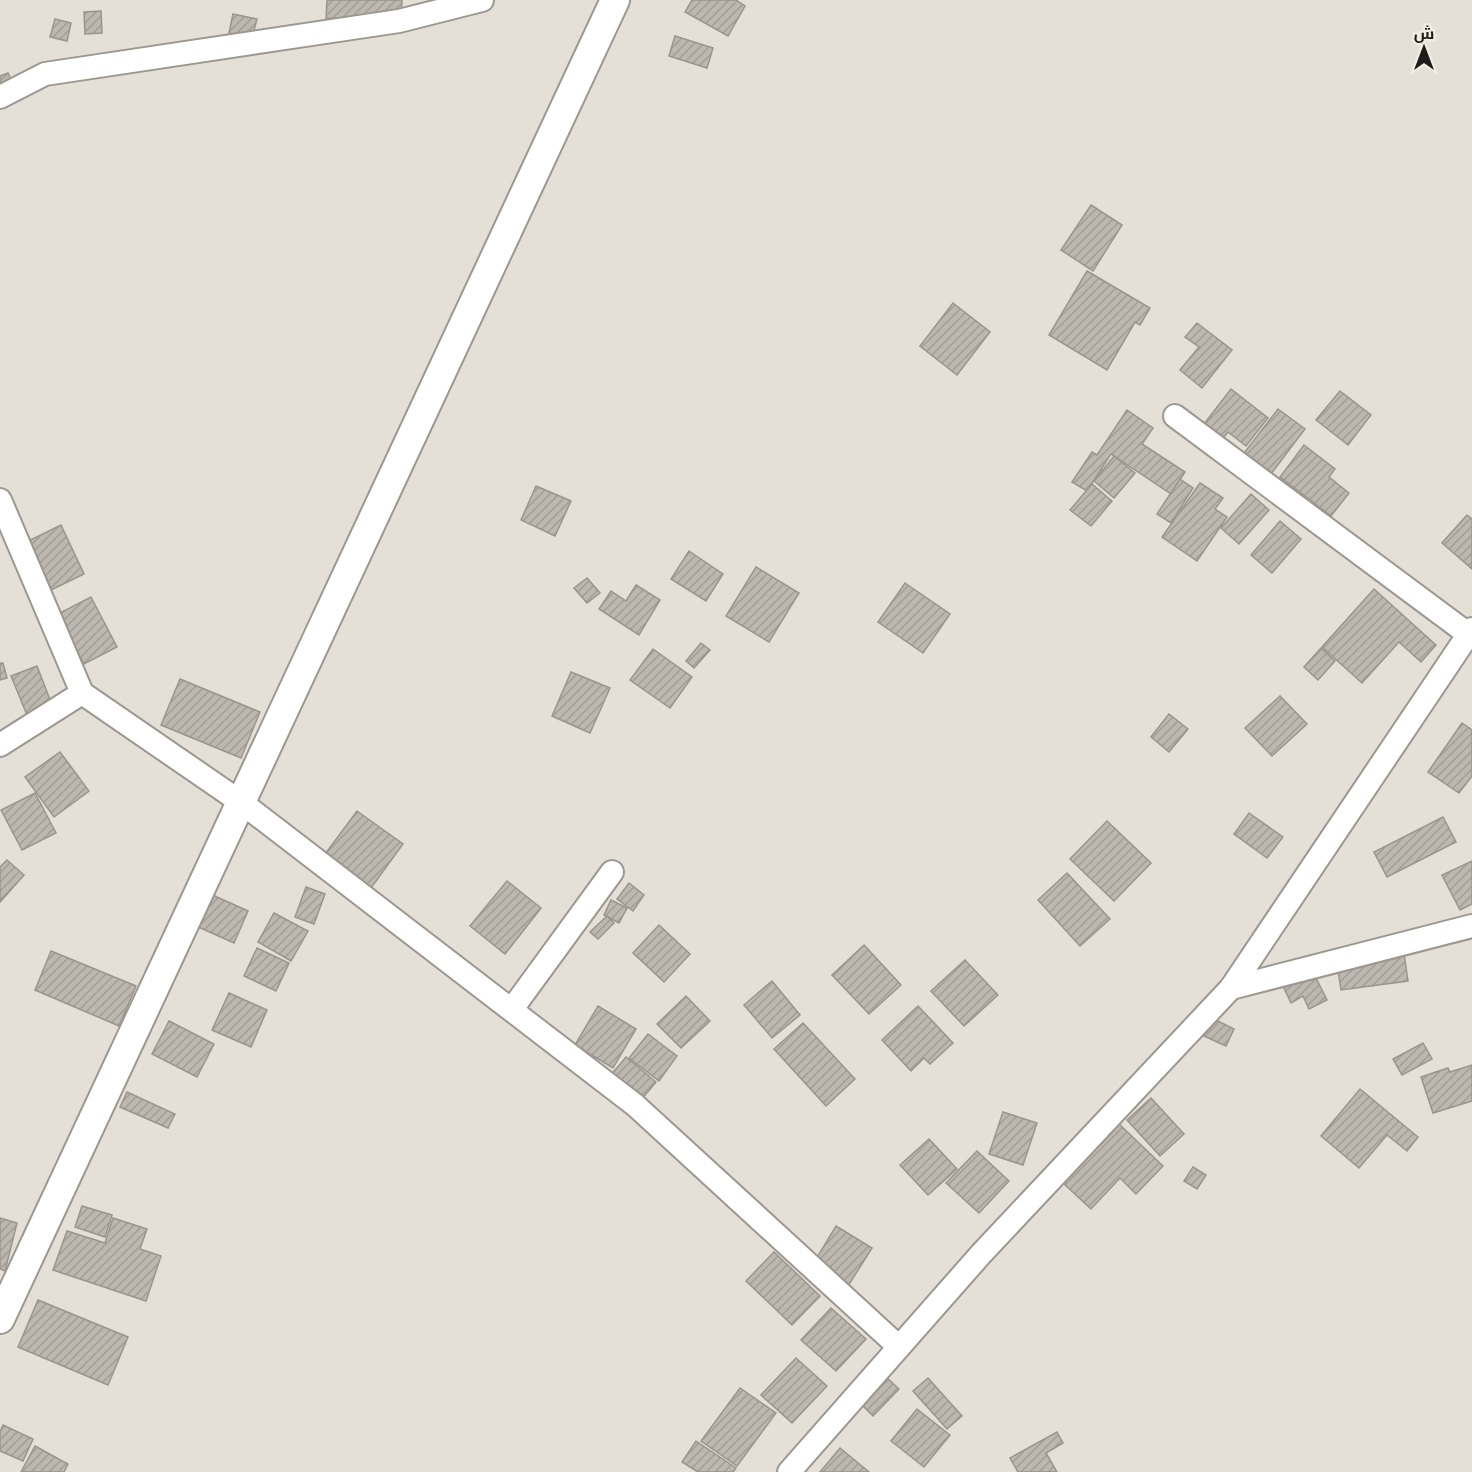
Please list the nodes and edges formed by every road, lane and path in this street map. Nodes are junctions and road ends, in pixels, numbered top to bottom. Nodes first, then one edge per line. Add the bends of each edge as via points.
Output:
1 (482, 0) edge
2 (615, 0) edge
3 (0, 97) edge
4 (1175, 416) dead end
5 (0, 500) edge
6 (5, 528) edge
7 (1470, 632) edge
8 (82, 693) junction
9 (0, 745) edge
10 (242, 803) junction
11 (612, 872) dead end
12 (1472, 926) edge
13 (1231, 988) junction
14 (512, 1009) junction
15 (0, 1320) edge
16 (899, 1347) junction
17 (789, 1472) edge

1 - 3 street via 399,21 45,74
2 - 10 street
4 - 7 street
5 - 6 street
6 - 8 street
7 - 13 street
8 - 9 street
8 - 10 street
10 - 14 street
10 - 15 street
11 - 14 street
12 - 13 street
13 - 16 street
14 - 16 street via 635,1105
16 - 17 street

